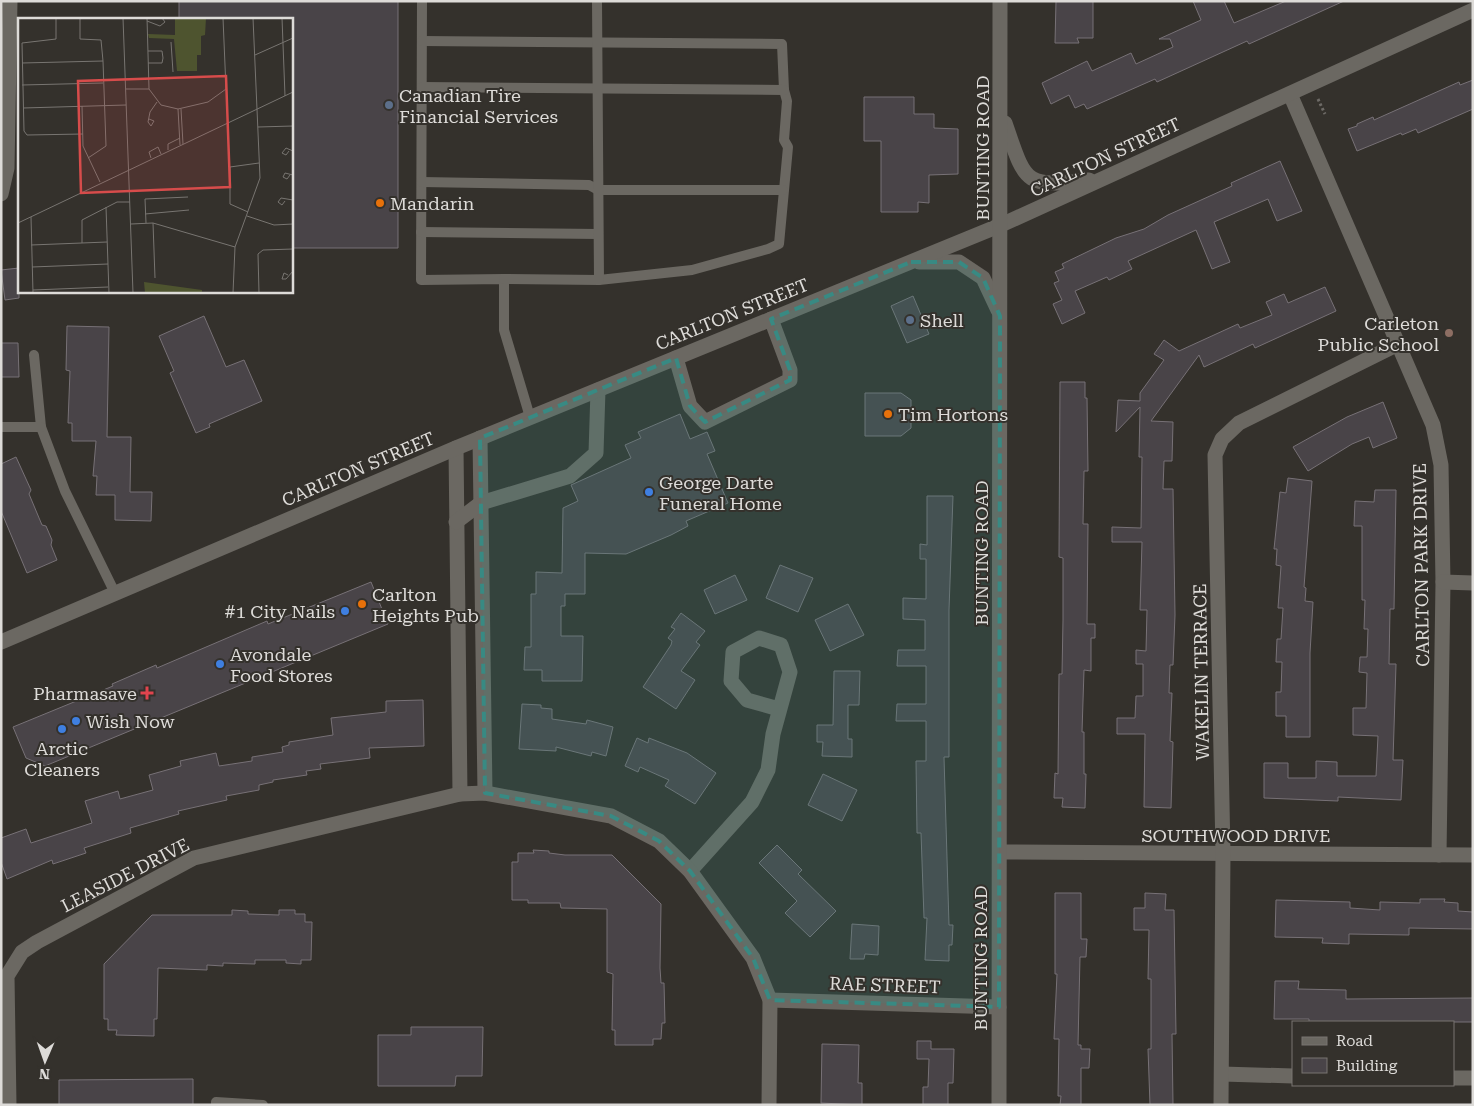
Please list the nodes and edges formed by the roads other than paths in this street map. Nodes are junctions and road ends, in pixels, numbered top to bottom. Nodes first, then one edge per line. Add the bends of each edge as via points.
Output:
1 (10, 1) edge
2 (422, 1) edge
3 (597, 1) edge
4 (1000, 1) edge
5 (1473, 10) edge
6 (422, 41) junction
7 (598, 42) junction
8 (422, 87) junction
9 (598, 88) junction
10 (784, 90) junction
11 (1290, 94) junction
12 (1001, 110) junction
13 (1103, 178) junction
14 (422, 182) junction
15 (598, 190) junction
16 (782, 190) junction
17 (1, 194) edge
18 (1001, 225) junction
19 (421, 232) junction
20 (598, 234) junction
21 (911, 262) junction
22 (504, 278) junction
23 (598, 280) junction
24 (1000, 316) junction
25 (771, 319) junction
26 (1396, 345) junction
27 (34, 355) dead end
28 (676, 358) junction
29 (598, 390) junction
30 (530, 418) junction
31 (1, 427) edge
32 (41, 427) junction
33 (480, 438) junction
34 (456, 448) junction
35 (481, 504) junction
36 (456, 522) junction
37 (1443, 582) junction
38 (1473, 583) edge
39 (115, 593) junction
40 (1, 642) edge
41 (779, 709) junction
42 (485, 793) junction
43 (460, 794) junction
44 (1000, 852) junction
45 (1223, 854) junction
46 (1439, 855) junction
47 (1473, 855) edge
48 (690, 871) junction
49 (770, 1000) junction
50 (999, 1007) junction
51 (1222, 1074) junction
52 (1292, 1076) edge
53 (1454, 1078) edge
54 (1473, 1078) edge
55 (9, 1105) edge
56 (216, 1105) edge
57 (263, 1105) edge
58 (769, 1105) edge
59 (999, 1105) edge
60 (1221, 1105) edge

1 - 17 street via 7,168
2 - 6 lane
3 - 7 lane
4 - 12 street, BUNTING ROAD
5 - 11 street, CARLTON STREET
6 - 7 lane
6 - 8 lane
7 - 9 lane
7 - 10 lane via 782,44
8 - 9 lane
8 - 14 lane
9 - 10 lane
9 - 15 lane
10 - 16 lane via 787,101 784,140 788,147
11 - 13 street, CARLTON STREET
11 - 26 street, CARLTON PARK DRIVE
12 - 13 street via 1020,166 1033,180 1051,185
12 - 18 street, BUNTING ROAD
13 - 18 street, CARLTON STREET
14 - 15 lane via 588,185
14 - 19 lane
15 - 16 lane
15 - 20 lane
16 - 23 lane via 779,244 774,247 692,270
18 - 21 street, CARLTON STREET
18 - 24 street, BUNTING ROAD
19 - 20 lane
19 - 22 lane via 421,280
20 - 23 lane
21 - 24 street via 959,262 983,278
21 - 25 street, CARLTON STREET
22 - 23 lane
22 - 30 lane via 504,330
24 - 44 street, BUNTING ROAD
25 - 28 street, CARLTON STREET
25 - 28 street via 790,370 790,380 705,422 690,406
26 - 37 street, CARLTON PARK DRIVE via 1432,425 1441,465
26 - 45 street, WAKELIN TERRACE via 1239,424 1222,439 1216,455
27 - 32 lane
28 - 29 street, CARLTON STREET
29 - 30 street, CARLTON STREET
29 - 35 street via 596,453 570,476
30 - 33 street, CARLTON STREET
31 - 32 lane
32 - 39 lane via 65,491
33 - 34 street, CARLTON STREET
33 - 35 street
34 - 36 street
34 - 39 street, CARLTON STREET
35 - 36 street
35 - 42 street
36 - 43 street
37 - 38 street
37 - 46 street, CARLTON PARK DRIVE
39 - 40 street, CARLTON STREET
41 - 41 street via 790,672 781,645 759,638 733,652 731,681 747,700
41 - 48 street via 768,770 752,802
42 - 43 street, LEASIDE DRIVE
42 - 48 street, LEASIDE DRIVE via 611,816 659,841
43 - 55 street, LEASIDE DRIVE via 194,858 22,952 8,976
44 - 45 street, SOUTHWOOD DRIVE
44 - 50 street, BUNTING ROAD
45 - 46 street, SOUTHWOOD DRIVE
45 - 51 street, WAKELIN TERRACE
46 - 47 street, SOUTHWOOD DRIVE
48 - 49 street, LEASIDE DRIVE via 754,958
49 - 50 street, RAE STREET
49 - 58 street
50 - 59 street, BUNTING ROAD
51 - 52 street
51 - 60 street, WAKELIN TERRACE
53 - 54 street
56 - 57 lane via 216,1102

